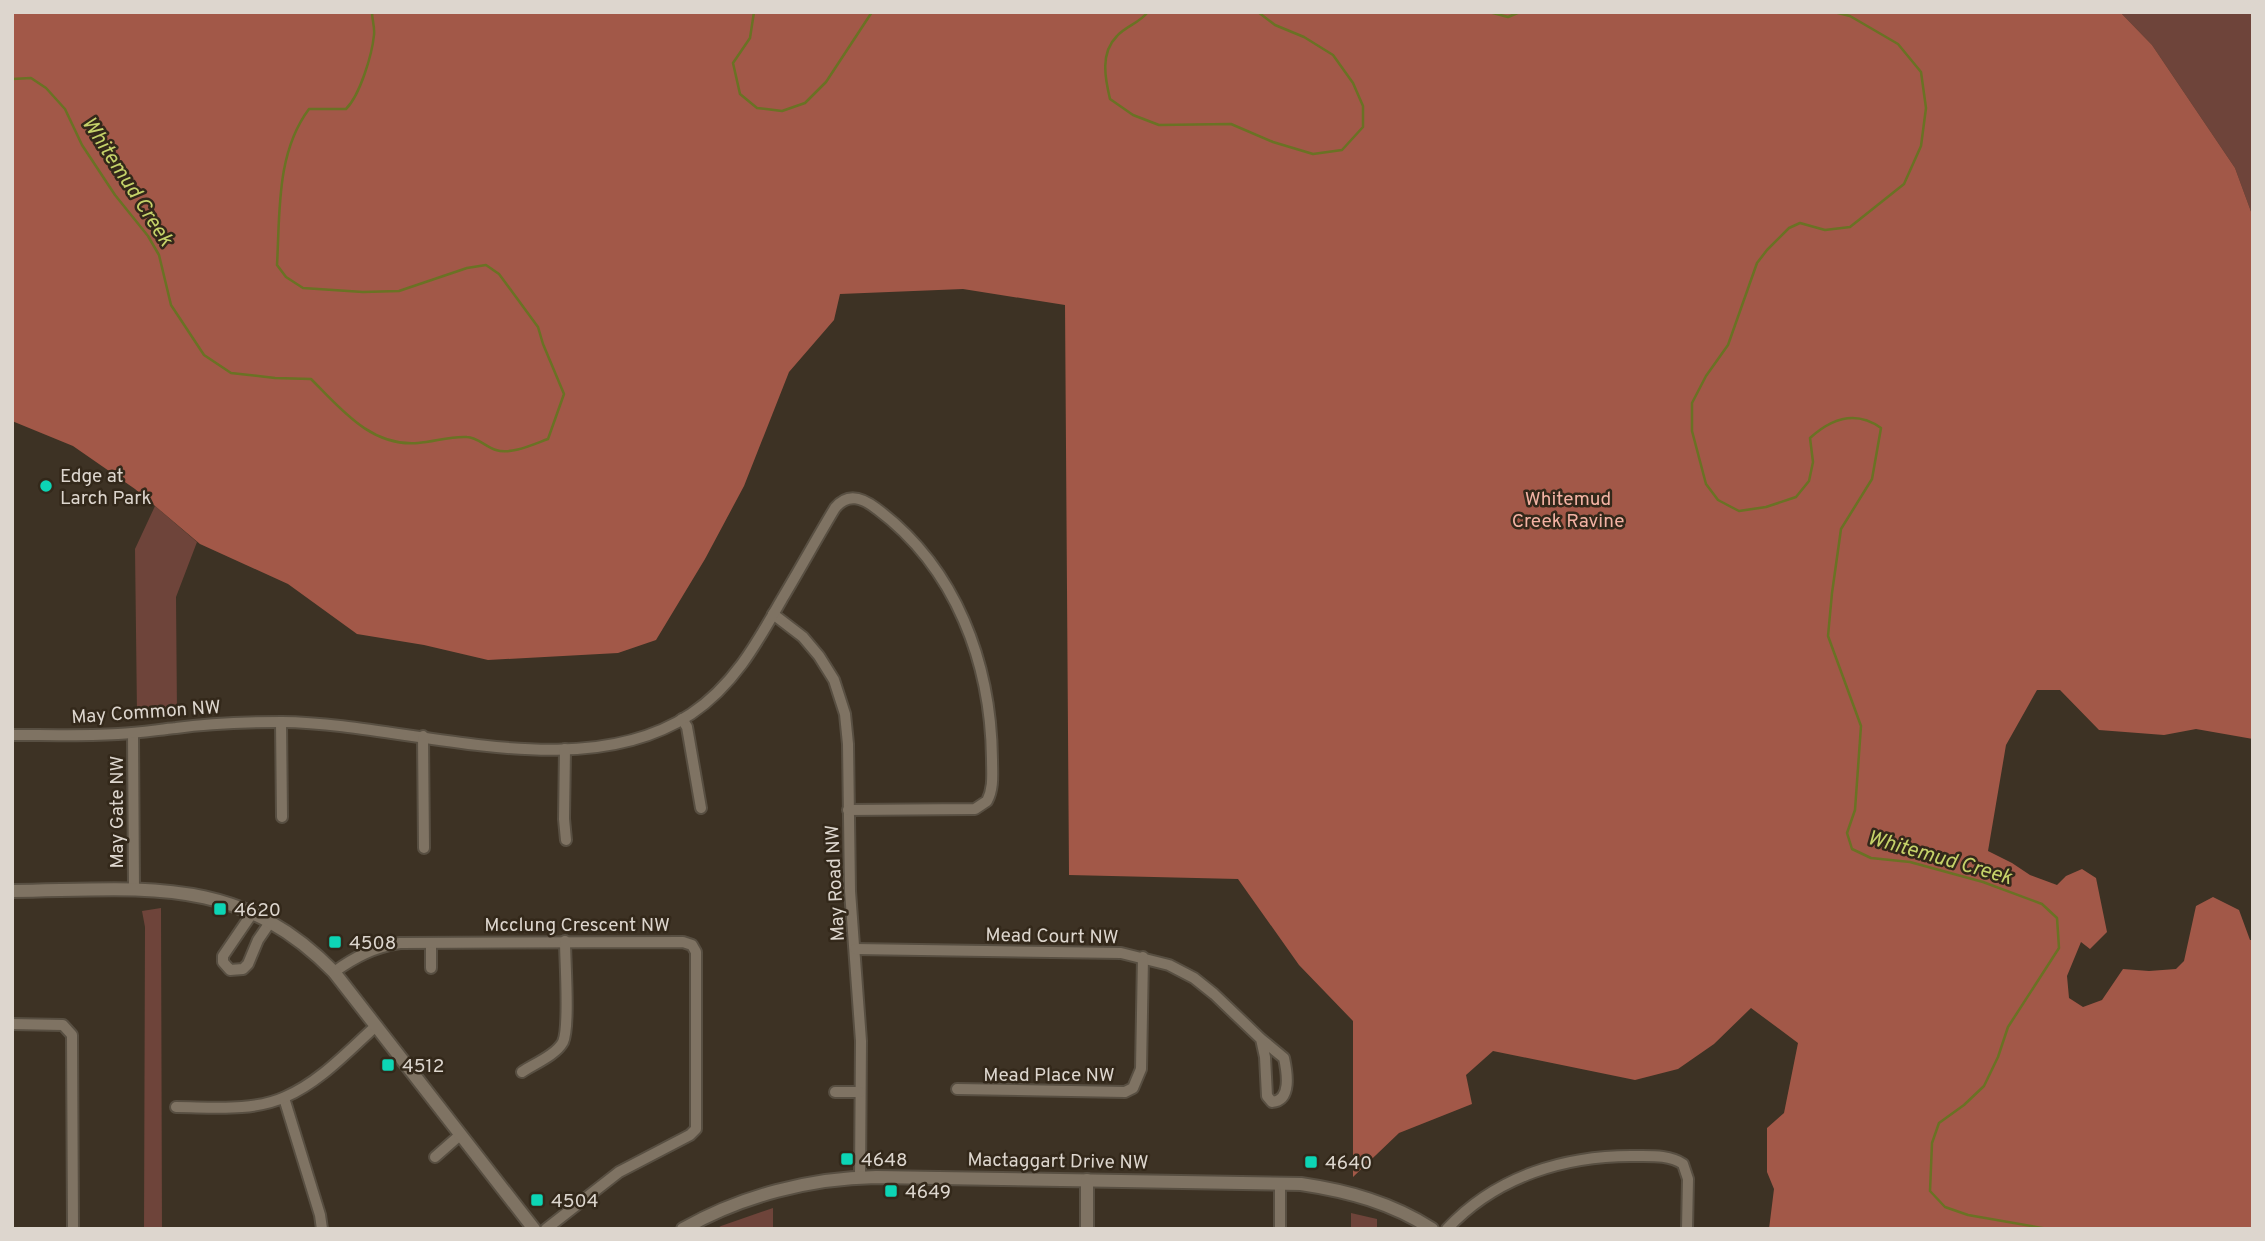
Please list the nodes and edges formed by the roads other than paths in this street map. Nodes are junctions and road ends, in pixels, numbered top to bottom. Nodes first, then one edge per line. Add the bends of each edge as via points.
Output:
1 (774, 614) junction
2 (682, 719) junction
3 (281, 722) junction
4 (133, 733) junction
5 (12, 735) edge
6 (423, 736) junction
7 (565, 749) junction
8 (701, 808) dead end
9 (848, 810) junction
10 (282, 817) dead end
11 (566, 840) dead end
12 (424, 848) dead end
13 (134, 890) junction
14 (12, 891) edge
15 (253, 912) junction
16 (271, 921) junction
17 (565, 941) junction
18 (431, 943) junction
19 (855, 949) junction
20 (1143, 957) junction
21 (430, 968) dead end
22 (334, 972) junction
23 (12, 1024) edge
24 (376, 1026) junction
25 (1261, 1040) junction
26 (522, 1072) dead end
27 (957, 1089) dead end
28 (835, 1092) dead end
29 (860, 1092) junction
30 (284, 1098) junction
31 (176, 1107) dead end
32 (460, 1135) junction
33 (435, 1157) dead end
34 (860, 1177) junction
35 (1087, 1180) junction
36 (1280, 1183) junction
37 (73, 1229) edge
38 (322, 1229) edge
39 (534, 1229) edge
40 (546, 1229) edge
41 (683, 1229) edge
42 (1087, 1229) edge
43 (1280, 1229) edge
44 (1432, 1229) edge
45 (1447, 1229) edge
46 (1687, 1229) edge

1 - 2 street, May Common NW via 731,679 706,704
1 - 9 street, May Road NW via 811,645 837,690 847,730
1 - 9 street, May Common NW via 835,508 846,499 858,498 882,513 918,547 954,599 972,640 990,718 992,785 987,801 970,810
2 - 7 street, May Common NW via 619,744
2 - 8 street
3 - 4 street, May Common NW
3 - 6 street, May Common NW
3 - 10 street
4 - 5 street, May Common NW
4 - 13 street, May Gate NW
6 - 7 street, May Common NW via 499,747
6 - 12 street
7 - 11 street
9 - 19 street, May Road NW
13 - 14 street
13 - 15 street via 209,897
15 - 16 street
15 - 16 street via 223,956 230,970 248,964
16 - 22 street
17 - 18 street, Mcclung Crescent NW
17 - 26 street via 566,1028 562,1043
17 - 40 street, Mcclung Crescent NW via 683,942 694,948 697,1121 690,1135 619,1172
18 - 21 street
18 - 22 street, Mcclung Crescent NW via 377,948
19 - 20 street, Mead Court NW
19 - 29 street, May Road NW
20 - 25 street, Mead Court NW via 1195,978
20 - 27 street, Mead Place NW via 1141,1069 1133,1088 1125,1092
22 - 24 street
23 - 37 street via 63,1025 72,1035
24 - 30 street via 322,1074
24 - 32 street
25 - 25 street, Mead Court NW via 1266,1096 1272,1102 1280,1101 1286,1089 1284,1058
28 - 29 street
29 - 34 street, May Road NW
30 - 31 street via 233,1107
30 - 38 street
32 - 33 street
32 - 39 street
34 - 35 street, Mactaggart Drive NW
34 - 41 street, Mactaggart Drive NW via 771,1193
35 - 36 street, Mactaggart Drive NW
35 - 42 street
36 - 43 street
36 - 44 street, Mactaggart Drive NW via 1353,1193
45 - 46 street via 1477,1201 1522,1177 1567,1162 1615,1156 1671,1158 1683,1164 1688,1179

